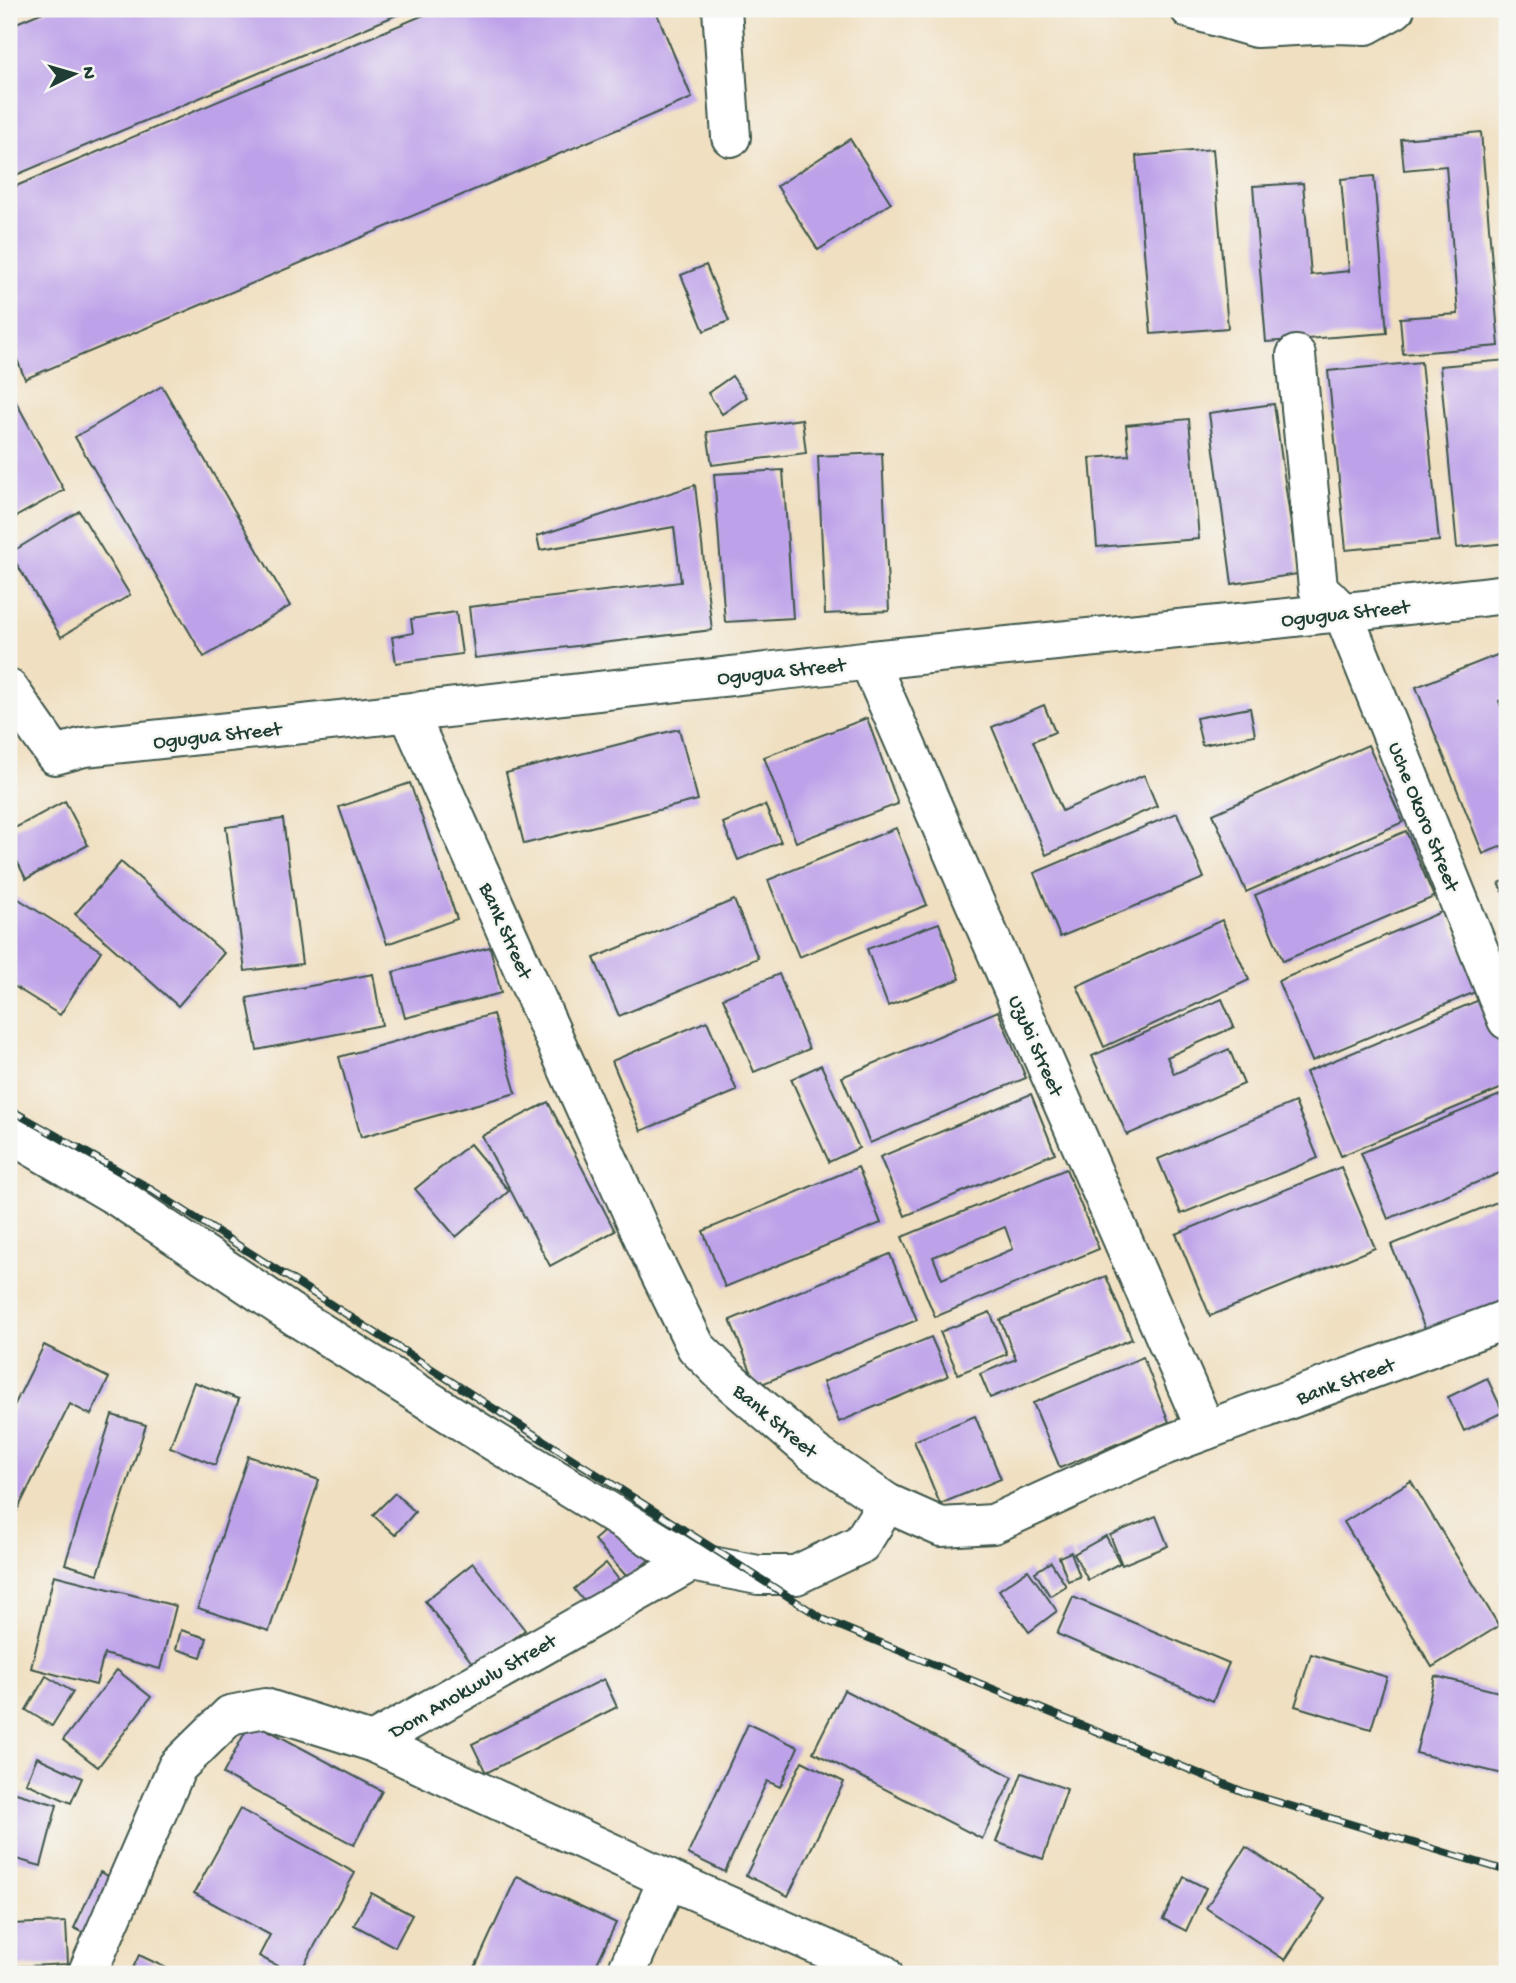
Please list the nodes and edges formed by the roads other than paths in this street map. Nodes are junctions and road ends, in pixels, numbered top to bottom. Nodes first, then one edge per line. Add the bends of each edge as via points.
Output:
1 (722, 9) edge
2 (1190, 9) edge
3 (1395, 9) edge
4 (731, 137) dead end
5 (1296, 355) dead end
6 (1507, 594) edge
7 (1343, 613) junction
8 (869, 661) junction
9 (9, 689) edge
10 (409, 714) junction
11 (1507, 1020) edge
12 (9, 1133) edge
13 (1507, 1319) edge
14 (1206, 1430) junction
15 (887, 1503) junction
16 (691, 1562) junction
17 (372, 1742) junction
18 (668, 1879) junction
19 (87, 1974) edge
20 (626, 1974) edge
21 (883, 1974) edge

1 - 4 street
2 - 3 street via 1256,28 1366,25
5 - 7 street via 1318,588
6 - 7 street, Ogugua Street
7 - 8 street, Ogugua Street
7 - 11 street, Uche Okoro Street
8 - 10 street, Ogugua Street
8 - 14 street, Uzubi Street
9 - 10 street, Ogugua Street via 55,755 84,747
10 - 15 street, Bank Street via 696,1347 814,1453
12 - 16 street via 121,1199 298,1318
13 - 14 street, Bank Street
14 - 15 street, Bank Street via 993,1524 940,1527
15 - 16 street via 861,1544 796,1575 758,1575
16 - 17 street, Dom Anokwulu Street
17 - 18 street
17 - 19 street, Dom Anokwulu Street via 264,1708 230,1715 177,1767
18 - 20 street
18 - 21 street

